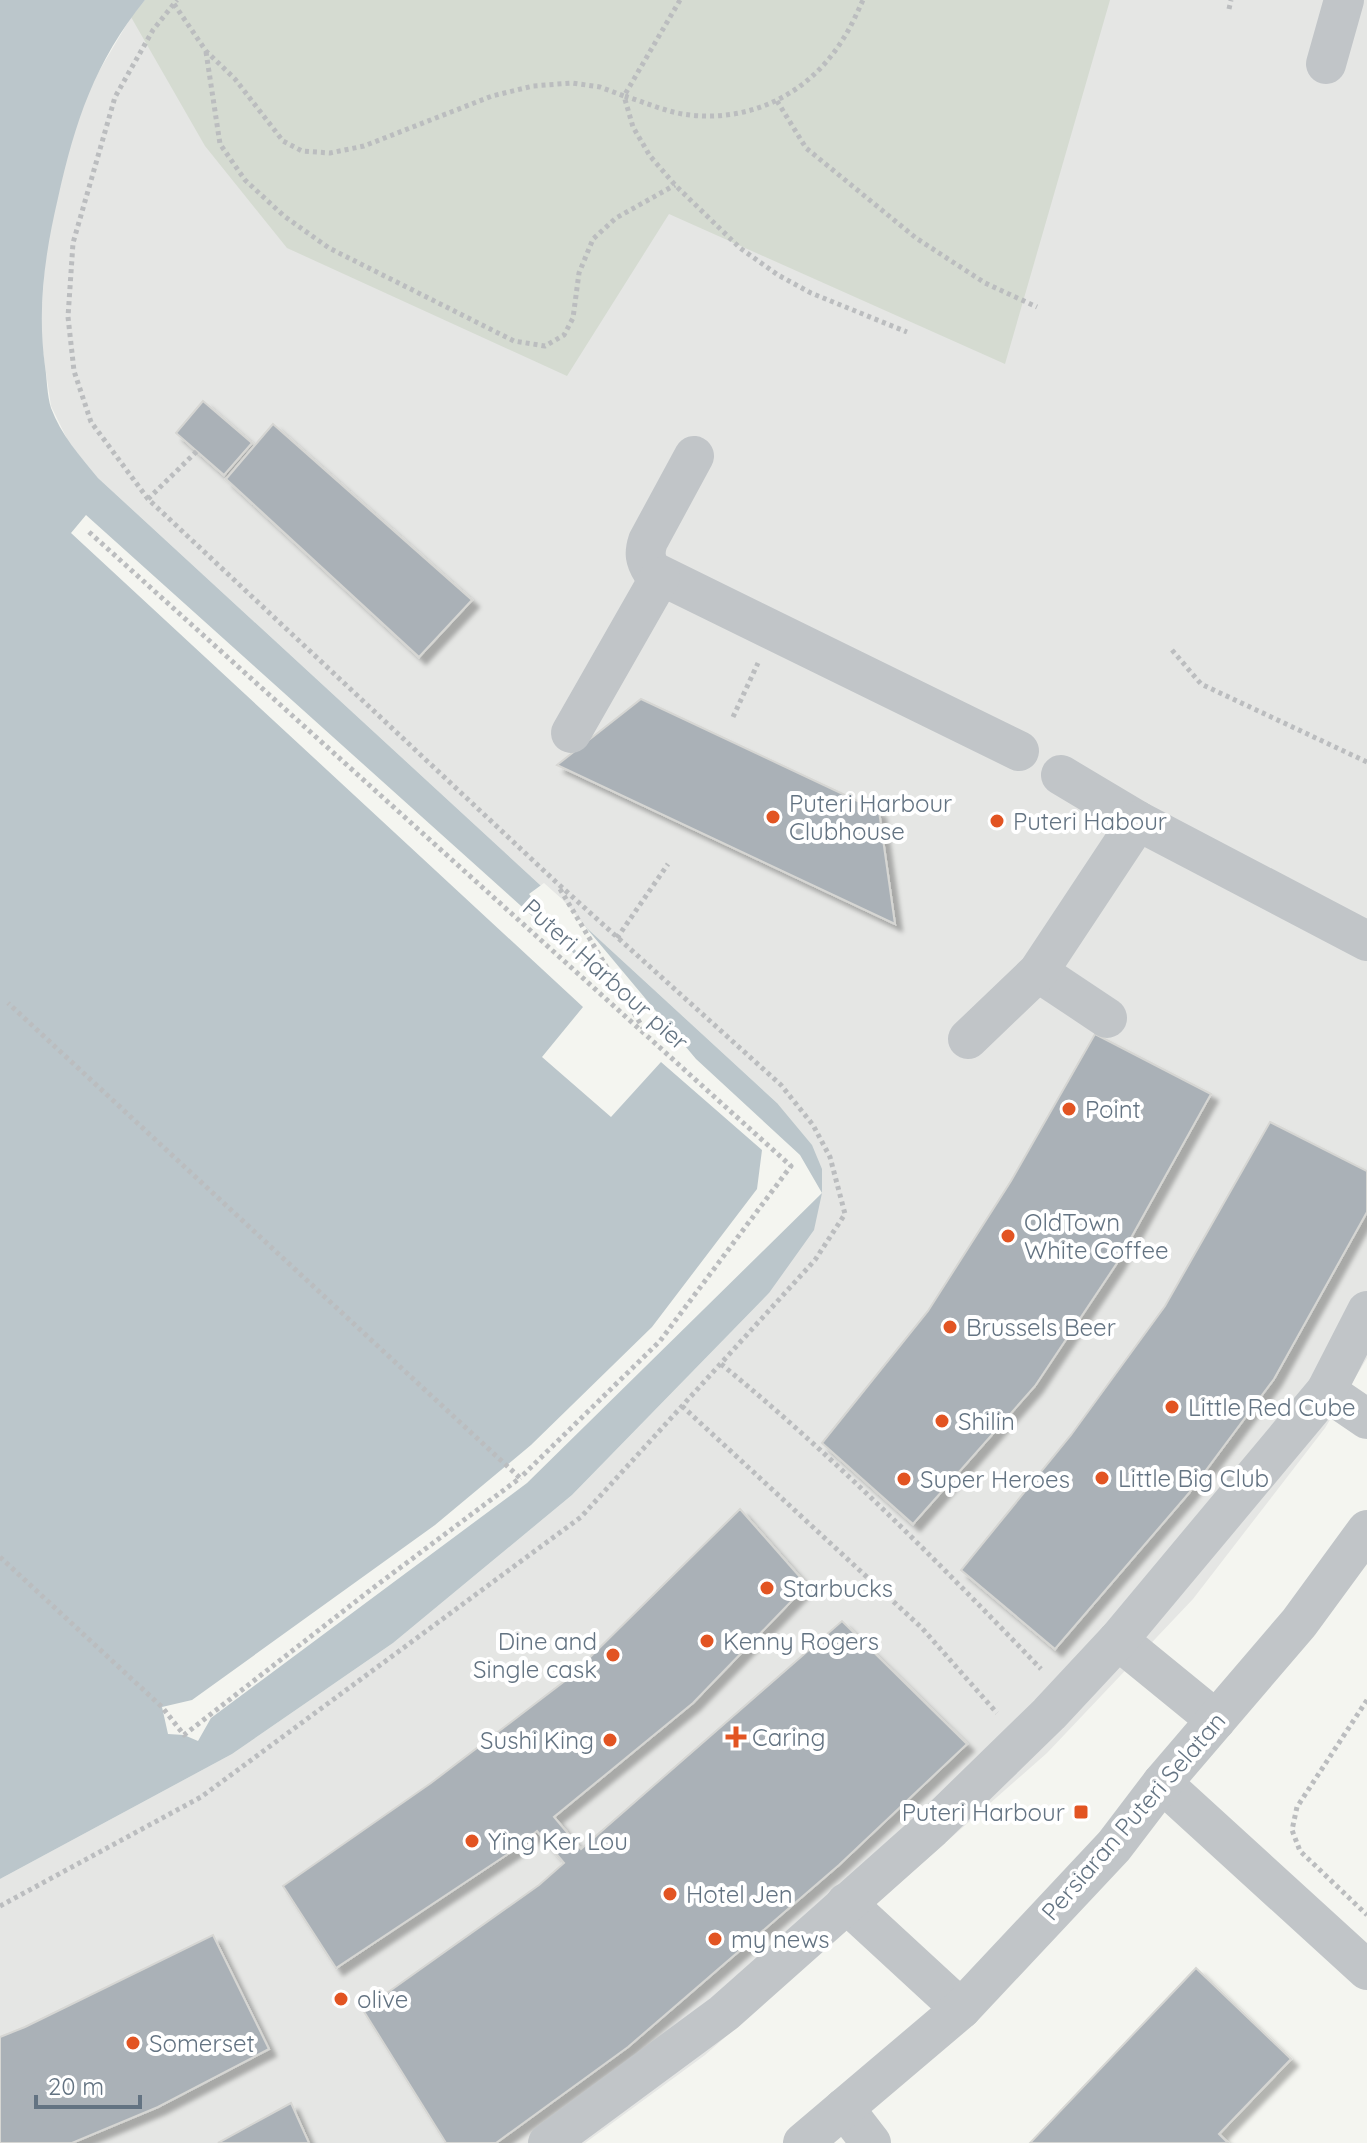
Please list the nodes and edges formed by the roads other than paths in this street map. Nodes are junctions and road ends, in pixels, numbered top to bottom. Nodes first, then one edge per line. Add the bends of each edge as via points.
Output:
1 (1344, 0) edge
2 (1326, 64) dead end
3 (694, 456) dead end
4 (660, 577) junction
5 (571, 733) dead end
6 (1019, 751) dead end
7 (1061, 775) dead end
8 (1138, 821) junction
9 (1367, 941) edge
10 (1038, 972) junction
11 (1107, 1018) dead end
12 (968, 1039) dead end
13 (1367, 1311) edge
14 (1326, 1391) junction
15 (1367, 1419) edge
16 (1367, 1530) edge
17 (1118, 1640) junction
18 (1216, 1720) junction
19 (1162, 1783) junction
20 (846, 1903) junction
21 (1367, 1970) edge
22 (961, 2009) junction
23 (844, 2108) junction
24 (548, 2143) edge
25 (803, 2143) edge
26 (871, 2143) edge

1 - 2 street
3 - 4 street via 645,551 646,562
4 - 5 street
4 - 6 street
7 - 8 street
8 - 9 street
8 - 10 street
10 - 11 street
10 - 12 street
13 - 14 street
14 - 15 street
14 - 17 street
16 - 18 street, Persiaran Puteri Selatan via 1299,1623
17 - 18 street
17 - 20 street via 932,1828
18 - 19 street, Persiaran Puteri Selatan
19 - 21 street
19 - 22 street, Persiaran Puteri Selatan via 1114,1846
20 - 22 street
20 - 24 street via 724,2013
22 - 23 street, Persiaran Puteri Selatan
23 - 25 street, Persiaran Puteri Selatan
23 - 26 street

